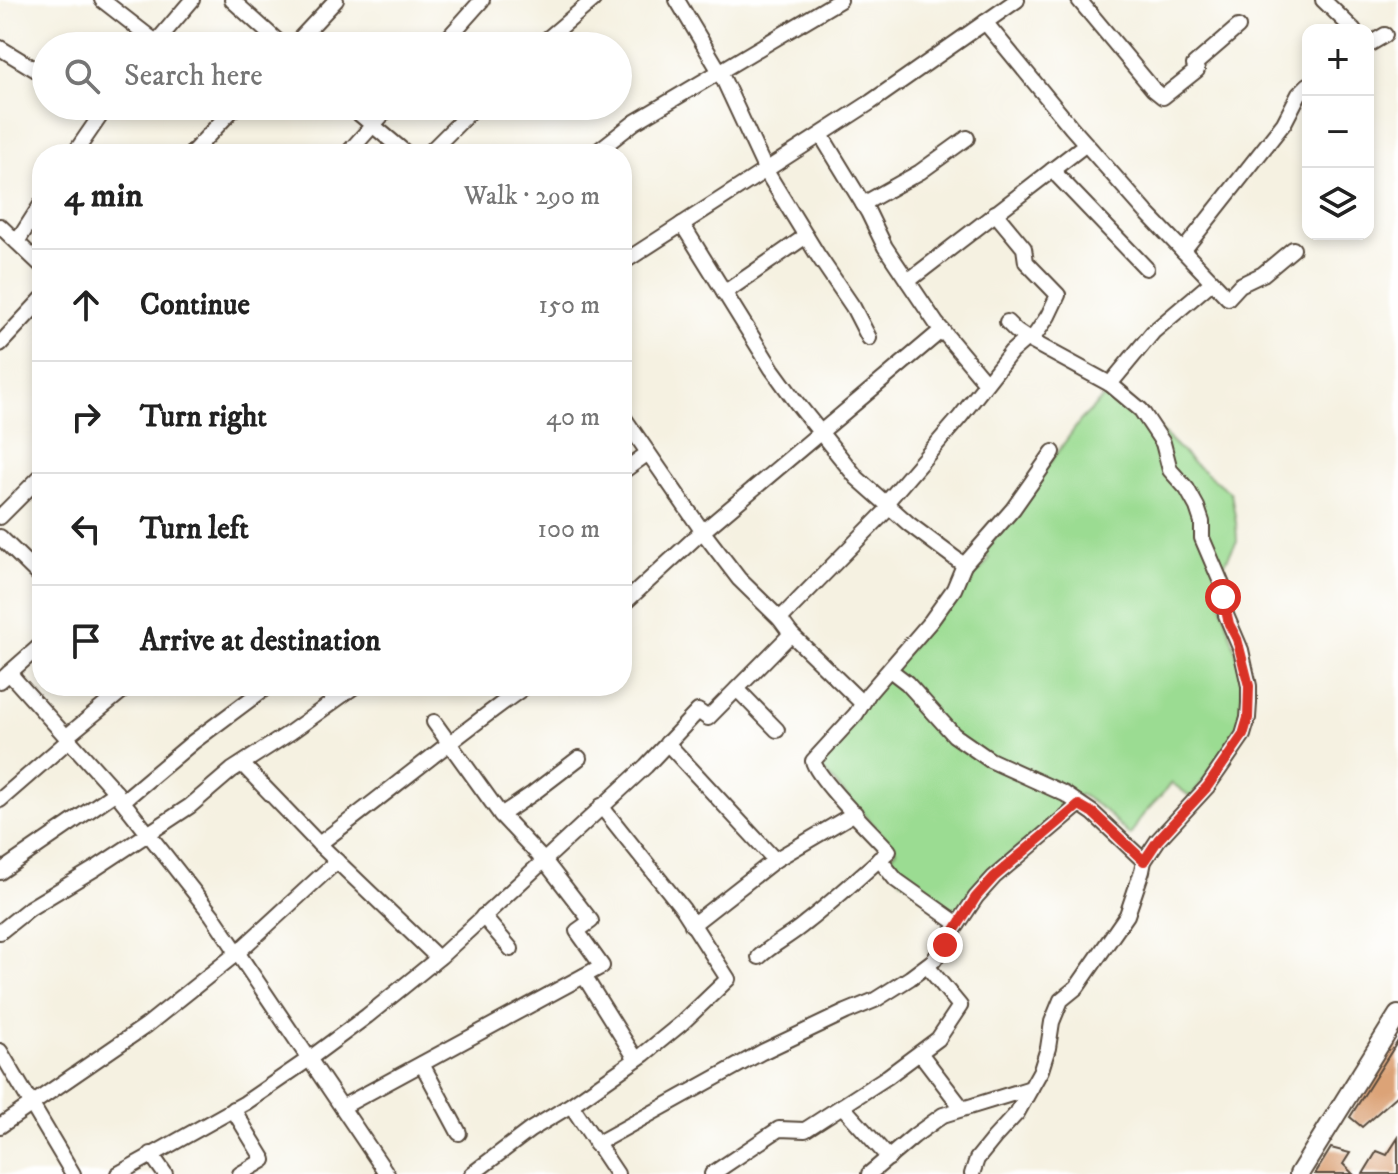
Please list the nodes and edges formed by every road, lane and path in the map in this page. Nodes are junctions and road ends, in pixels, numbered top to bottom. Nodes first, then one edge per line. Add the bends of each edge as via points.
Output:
1 (102, 0) edge
2 (192, 0) edge
3 (232, 0) edge
4 (336, 0) edge
5 (482, 0) edge
6 (593, 0) edge
7 (677, 0) edge
8 (840, 0) edge
9 (1017, 0) edge
10 (1079, 0) edge
11 (1323, 0) edge
12 (817, 5) edge
13 (985, 22) junction
14 (1348, 24) edge
15 (1238, 27) dead end
16 (140, 32) edge
17 (164, 32) edge
18 (267, 32) edge
19 (306, 32) edge
20 (453, 32) edge
21 (555, 32) edge
22 (1385, 35) dead end
23 (1374, 41) edge
24 (0, 48) edge
25 (32, 67) edge
26 (720, 72) junction
27 (1302, 91) edge
28 (95, 120) edge
29 (223, 120) edge
30 (367, 120) edge
31 (379, 120) edge
32 (462, 120) edge
33 (374, 126) junction
34 (821, 135) junction
35 (967, 138) dead end
36 (80, 144) edge
37 (200, 144) edge
38 (357, 144) edge
39 (395, 144) edge
40 (438, 144) edge
41 (607, 144) edge
42 (1086, 144) junction
43 (1052, 170) junction
44 (766, 171) junction
45 (863, 204) junction
46 (32, 212) edge
47 (995, 213) junction
48 (682, 224) junction
49 (6, 234) edge
50 (806, 236) junction
51 (1293, 249) dead end
52 (1183, 251) junction
53 (632, 256) edge
54 (32, 257) edge
55 (1146, 268) dead end
56 (908, 281) junction
57 (1212, 282) junction
58 (724, 293) junction
59 (32, 310) edge
60 (1007, 322) dead end
61 (942, 330) junction
62 (869, 338) dead end
63 (1029, 339) junction
64 (0, 344) edge
65 (986, 383) junction
66 (1110, 384) junction
67 (632, 430) edge
68 (821, 431) junction
69 (1053, 452) dead end
70 (648, 453) junction
71 (632, 465) edge
72 (32, 485) edge
73 (888, 505) junction
74 (0, 517) edge
75 (703, 532) junction
76 (0, 537) edge
77 (30, 565) edge
78 (964, 565) junction
79 (632, 596) edge
80 (780, 619) junction
81 (791, 634) junction
82 (32, 653) edge
83 (890, 670) junction
84 (4, 677) edge
85 (737, 689) junction
86 (116, 696) edge
87 (252, 696) edge
88 (341, 696) edge
89 (511, 696) edge
90 (862, 703) junction
91 (434, 722) dead end
92 (777, 730) dead end
93 (68, 738) junction
94 (449, 743) junction
95 (667, 743) junction
96 (579, 758) dead end
97 (242, 764) junction
98 (119, 797) junction
99 (0, 800) edge
100 (1079, 805) junction
101 (601, 806) junction
102 (855, 813) junction
103 (501, 815) junction
104 (148, 833) junction
105 (319, 844) junction
106 (879, 859) junction
107 (775, 860) junction
108 (337, 861) junction
109 (544, 861) junction
110 (1144, 861) junction
111 (0, 872) edge
112 (483, 916) junction
113 (958, 924) junction
114 (692, 925) junction
115 (0, 932) edge
116 (511, 949) dead end
117 (237, 953) junction
118 (759, 957) dead end
119 (438, 958) junction
120 (927, 966) junction
121 (584, 976) junction
122 (1398, 1015) edge
123 (0, 1051) edge
124 (920, 1053) junction
125 (309, 1059) junction
126 (636, 1059) junction
127 (422, 1064) junction
128 (1031, 1088) junction
129 (31, 1105) junction
130 (571, 1105) junction
131 (842, 1106) junction
132 (342, 1107) junction
133 (962, 1108) junction
134 (233, 1109) junction
135 (0, 1126) edge
136 (459, 1133) dead end
137 (596, 1144) junction
138 (151, 1154) junction
139 (889, 1158) junction
140 (73, 1174) edge
141 (118, 1174) edge
142 (165, 1174) edge
143 (240, 1174) edge
144 (387, 1174) edge
145 (472, 1174) edge
146 (617, 1174) edge
147 (712, 1174) edge
148 (869, 1174) edge
149 (972, 1174) edge
150 (1299, 1174) edge

1 - 16 street
2 - 17 street
3 - 18 street
4 - 19 street
5 - 20 street
6 - 21 street
7 - 26 street
8 - 12 street
9 - 13 street
10 - 15 street via 1163,97
11 - 14 street
12 - 26 street
13 - 34 street
13 - 42 street
22 - 23 street
24 - 25 street
26 - 41 street
26 - 44 street
27 - 52 street via 1284,123
28 - 36 street
29 - 37 street
30 - 33 street
31 - 33 street
32 - 40 street
33 - 38 street
33 - 39 street
34 - 44 street
34 - 45 street
35 - 45 street
42 - 43 street
42 - 52 street
43 - 47 street
43 - 55 street
44 - 48 street
44 - 50 street
45 - 56 street
46 - 49 street
47 - 56 street
47 - 63 street via 1024,248 1026,262 1058,295
48 - 53 street
48 - 58 street
49 - 54 street
50 - 58 street
50 - 62 street
51 - 57 street via 1228,298
52 - 57 street
56 - 61 street
57 - 66 street via 1153,332
58 - 68 street via 772,369
59 - 64 street
60 - 63 street
61 - 65 street
61 - 68 street
63 - 65 street
63 - 66 street
65 - 73 street
66 - 110 street via 1141,410 1163,443 1170,470 1197,507 1249,686 1243,735
67 - 70 street
68 - 73 street via 857,478
68 - 75 street
69 - 78 street
70 - 71 street
70 - 75 street
72 - 74 street
73 - 78 street
73 - 80 street
75 - 79 street
75 - 80 street via 739,579
76 - 77 street
78 - 83 street via 954,589
80 - 81 street
81 - 85 street
81 - 90 street
82 - 84 street
83 - 90 street
83 - 100 street via 954,735 990,760
84 - 93 street
85 - 92 street
85 - 95 street via 708,718 698,711
86 - 93 street
87 - 98 street
88 - 97 street
89 - 94 street
90 - 102 street via 812,763
91 - 94 street
93 - 98 street
93 - 99 street
94 - 103 street
94 - 105 street
95 - 101 street
95 - 107 street
96 - 103 street
97 - 104 street
97 - 105 street
98 - 104 street
98 - 111 street
100 - 110 street
100 - 113 street via 994,877
101 - 109 street
101 - 114 street
102 - 106 street via 889,851
102 - 107 street
103 - 109 street
104 - 115 street
104 - 117 street
105 - 108 street
106 - 113 street via 896,880
106 - 118 street
107 - 114 street
108 - 117 street
108 - 119 street
109 - 112 street
109 - 121 street via 591,921 577,931 602,966
110 - 128 street via 1127,915 1077,987 1061,1000
112 - 116 street
112 - 119 street
113 - 120 street
114 - 126 street via 728,979
117 - 125 street
117 - 129 street via 147,1025
119 - 125 street
120 - 124 street via 960,1006 938,1039
120 - 137 street via 875,1000 762,1052
121 - 126 street
121 - 127 street
122 - 150 main road
123 - 129 street
124 - 131 street
124 - 133 street
125 - 132 street
125 - 134 street
126 - 130 street
127 - 132 street
127 - 136 street
128 - 133 street
128 - 149 street via 977,1159
129 - 135 street
129 - 140 street
130 - 137 street
130 - 145 street
131 - 139 street
131 - 147 street via 805,1130 779,1129
132 - 144 street
133 - 139 street via 943,1115
134 - 138 street
134 - 143 street via 264,1160
137 - 146 street
138 - 141 street
138 - 142 street
139 - 148 street

